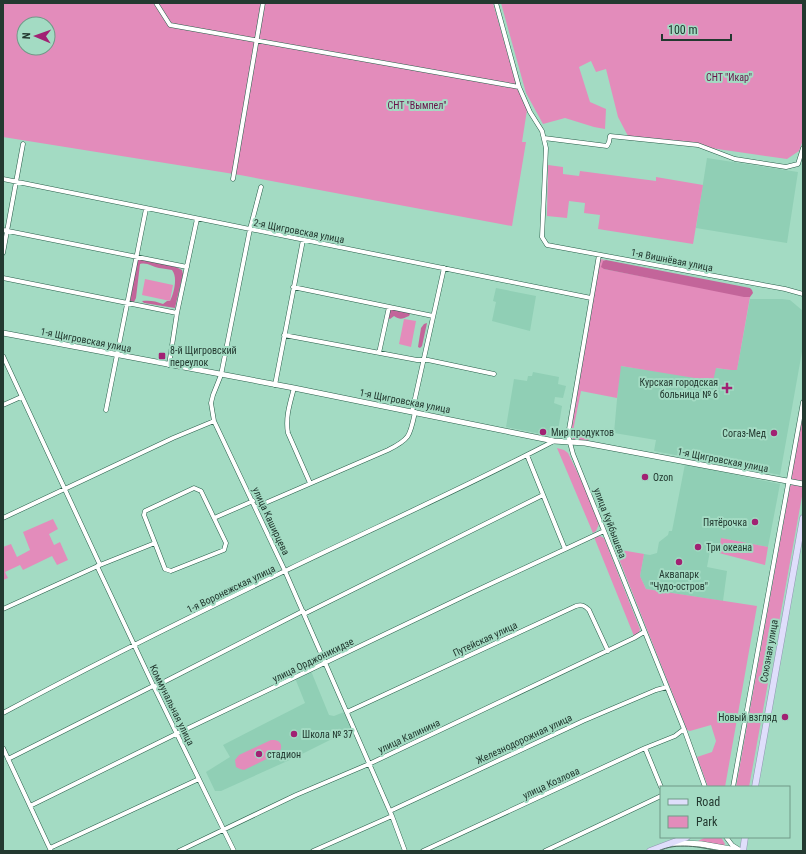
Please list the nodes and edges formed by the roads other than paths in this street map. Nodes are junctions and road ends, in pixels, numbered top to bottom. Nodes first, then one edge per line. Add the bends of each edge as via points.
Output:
1 (156, 3) edge
2 (263, 3) edge
3 (496, 3) edge
4 (257, 40) junction
5 (519, 87) junction
6 (544, 138) junction
7 (23, 144) dead end
8 (803, 148) edge
9 (233, 179) dead end
10 (3, 180) edge
11 (17, 182) junction
12 (262, 187) dead end
13 (146, 209) junction
14 (197, 219) junction
15 (250, 229) junction
16 (5, 231) edge
17 (303, 240) junction
18 (3, 253) edge
19 (599, 255) junction
20 (136, 257) junction
21 (187, 267) junction
22 (444, 268) junction
23 (3, 278) edge
24 (293, 287) junction
25 (803, 294) edge
26 (591, 298) junction
27 (127, 304) junction
28 (388, 307) junction
29 (177, 314) junction
30 (433, 316) junction
31 (3, 333) edge
32 (284, 335) junction
33 (379, 353) junction
34 (118, 355) junction
35 (3, 356) edge
36 (422, 360) junction
37 (169, 365) junction
38 (494, 374) dead end
39 (221, 375) junction
40 (275, 385) junction
41 (294, 388) junction
42 (21, 397) junction
43 (803, 402) edge
44 (3, 405) edge
45 (106, 410) dead end
46 (413, 412) junction
47 (214, 421) junction
48 (554, 441) junction
49 (569, 442) junction
50 (527, 455) junction
51 (788, 482) junction
52 (310, 484) junction
53 (803, 484) edge
54 (64, 489) junction
55 (543, 496) junction
56 (253, 501) junction
57 (256, 507) junction
58 (3, 518) edge
59 (214, 518) junction
60 (803, 518) edge
61 (604, 531) junction
62 (155, 543) junction
63 (565, 549) junction
64 (99, 566) junction
65 (285, 571) junction
66 (3, 609) edge
67 (304, 613) junction
68 (644, 632) junction
69 (135, 645) junction
70 (608, 651) junction
71 (326, 663) junction
72 (154, 687) junction
73 (667, 687) junction
74 (347, 712) junction
75 (3, 713) edge
76 (684, 729) junction
77 (176, 734) junction
78 (3, 748) edge
79 (645, 748) junction
80 (8, 759) junction
81 (370, 764) junction
82 (199, 779) junction
83 (661, 786) edge
84 (705, 786) edge
85 (733, 786) edge
86 (755, 786) edge
87 (660, 796) edge
88 (30, 806) junction
89 (390, 811) junction
90 (392, 816) junction
91 (223, 830) junction
92 (684, 838) edge
93 (727, 838) edge
94 (746, 838) edge
95 (667, 844) junction
96 (51, 850) edge
97 (179, 851) edge
98 (234, 851) edge
99 (313, 851) edge
100 (405, 851) edge
101 (423, 851) edge
102 (545, 851) edge
103 (650, 851) edge
104 (742, 851) edge

1 - 4 street via 170,24
2 - 4 street
3 - 5 street
4 - 5 street
4 - 9 street
5 - 6 street
6 - 8 street via 607,146 610,136 698,145 728,158 786,166 798,164
6 - 19 street, 1-я Вишнёвая улица via 544,242 547,245
7 - 11 street
10 - 11 street, 2-я Щигровская улица
11 - 13 street, 2-я Щигровская улица
11 - 16 street
12 - 15 street, улица Каширцева
13 - 14 street, 2-я Щигровская улица
13 - 20 street
14 - 15 street, 2-я Щигровская улица
14 - 21 street
15 - 17 street, 2-я Щигровская улица
15 - 39 street, улица Каширцева
16 - 18 street
16 - 20 street
17 - 22 street, 2-я Щигровская улица
17 - 24 street
19 - 25 street, 1-я Вишнёвая улица
19 - 26 street, улица Куйбышева
20 - 21 street
20 - 27 street
21 - 29 street
22 - 26 street, 2-я Щигровская улица
22 - 30 street
23 - 27 street
24 - 28 street
24 - 32 street
26 - 49 street, улица Куйбышева via 568,432
27 - 29 street
27 - 34 street
28 - 30 street
28 - 33 street
29 - 37 street
30 - 36 street
31 - 34 street, 1-я Щигровская улица
32 - 33 street
32 - 40 street
33 - 36 street
34 - 37 street, 1-я Щигровская улица
34 - 45 street
35 - 42 street, Коммунальная улица
36 - 38 street
36 - 46 street
37 - 39 street, 1-я Щигровская улица
39 - 40 street, 1-я Щигровская улица
39 - 47 street, улица Каширцева via 211,403
40 - 41 street, 1-я Щигровская улица
41 - 46 street, 1-я Щигровская улица
41 - 52 street via 286,426
42 - 44 street
42 - 54 street, Коммунальная улица
43 - 51 street
46 - 48 street, 1-я Щигровская улица
46 - 52 street via 408,437 402,443
47 - 54 street
47 - 56 street, улица Каширцева
48 - 49 street, 1-я Щигровская улица
48 - 50 street, 1-я Воронежская улица
49 - 51 street, 1-я Щигровская улица
49 - 61 street, улица Куйбышева
50 - 55 street
50 - 65 street, 1-я Воронежская улица
51 - 53 street, 1-я Щигровская улица
51 - 85 street
52 - 57 street
54 - 58 street
54 - 64 street, Коммунальная улица
55 - 63 street
55 - 67 street
56 - 57 street, улица Каширцева
56 - 59 street
57 - 65 street, улица Каширцева
59 - 62 street via 226,543 224,550 168,571
59 - 62 street via 201,490 194,488 145,511 144,515
60 - 86 main road, Союзная улица
61 - 63 street, улица Орджоникидзе
61 - 68 street, улица Куйбышева
62 - 64 street
63 - 71 street, улица Орджоникидзе
64 - 66 street
64 - 69 street, Коммунальная улица
65 - 67 street, улица Каширцева
65 - 69 street, 1-я Воронежская улица
67 - 71 street, улица Каширцева
67 - 72 street
68 - 70 street, улица Калинина
68 - 73 street, улица Куйбышева
69 - 72 street, Коммунальная улица
69 - 75 street, 1-я Воронежская улица
70 - 74 street, Путейская улица via 589,610 586,606 579,605
70 - 81 street, улица Калинина
71 - 74 street, улица Каширцева
71 - 77 street, улица Орджоникидзе
72 - 77 street, Коммунальная улица
72 - 80 street
73 - 76 street, улица Куйбышева
73 - 89 street, Железнодорожная улица via 583,721
74 - 81 street, улица Каширцева
76 - 79 street, улица Козлова via 675,736
76 - 84 street, улица Куйбышева
77 - 82 street, Коммунальная улица
77 - 88 street, улица Орджоникидзе
78 - 80 street
79 - 83 street
79 - 101 street, улица Козлова
80 - 88 street
81 - 89 street, улица Каширцева
81 - 91 street, улица Калинина via 296,795
82 - 91 street, Коммунальная улица
82 - 96 street
87 - 102 street
88 - 96 street
89 - 90 street, улица Каширцева
90 - 99 street
90 - 100 street, улица Каширцева
91 - 97 street, улица Калинина
91 - 98 street, Коммунальная улица
92 - 95 main road
93 - 104 street
94 - 104 main road
95 - 103 main road
95 - 104 main road via 690,843

